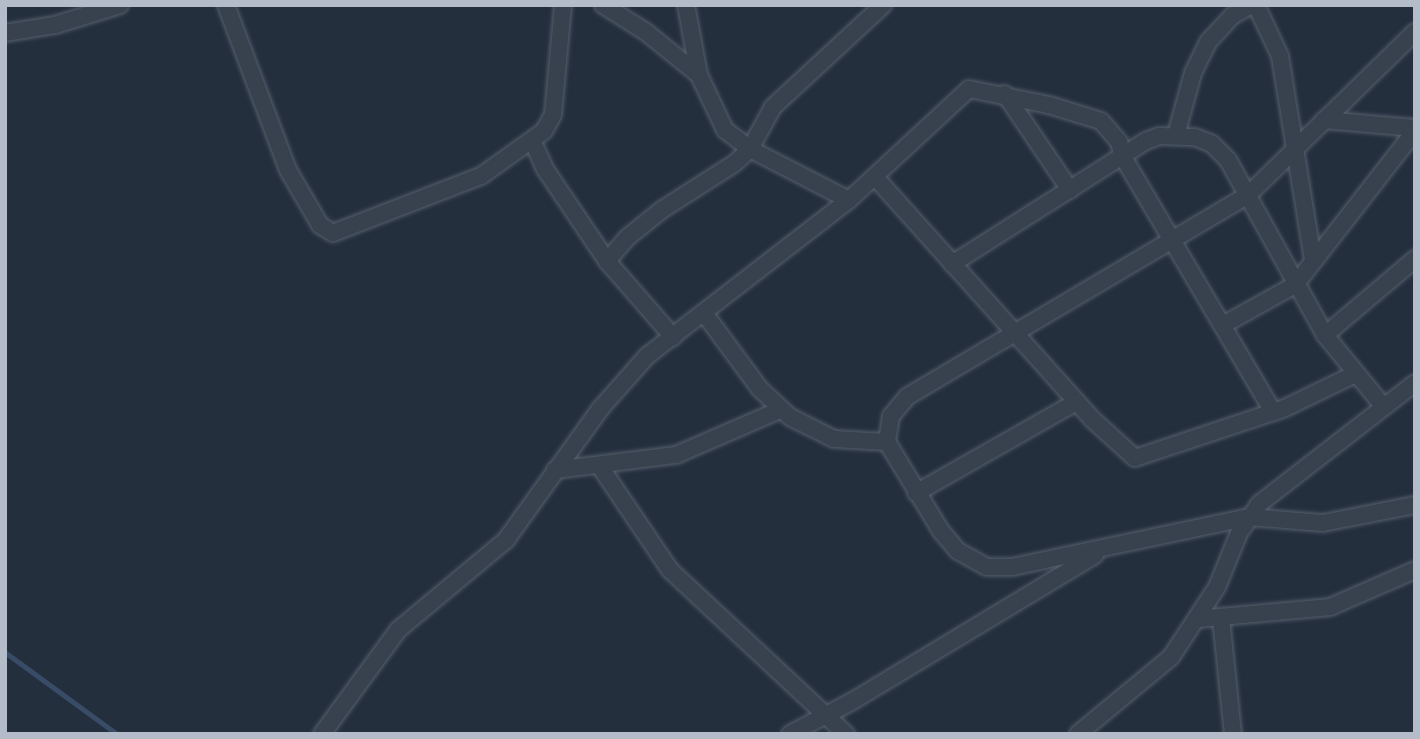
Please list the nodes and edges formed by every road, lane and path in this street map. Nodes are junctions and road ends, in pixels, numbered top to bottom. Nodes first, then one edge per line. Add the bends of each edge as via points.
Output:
1 (120, 5) edge
2 (226, 5) edge
3 (563, 5) edge
4 (603, 5) edge
5 (686, 5) edge
6 (883, 5) edge
7 (1251, 5) edge
8 (1256, 5) edge
9 (1415, 32) edge
10 (5, 33) edge
11 (699, 75) junction
12 (1005, 94) junction
13 (1324, 120) junction
14 (1415, 129) edge
15 (1177, 135) junction
16 (533, 142) junction
17 (1297, 145) junction
18 (750, 149) junction
19 (1123, 156) junction
20 (875, 177) junction
21 (1070, 190) junction
22 (1248, 195) junction
23 (849, 200) junction
24 (1172, 240) junction
25 (1313, 259) junction
26 (1415, 259) edge
27 (607, 261) junction
28 (952, 264) junction
29 (1295, 285) junction
30 (704, 313) junction
31 (1223, 325) junction
32 (1015, 332) junction
33 (1325, 335) junction
34 (673, 337) junction
35 (1355, 374) junction
36 (1415, 383) edge
37 (1076, 402) junction
38 (1384, 407) junction
39 (780, 410) junction
40 (1273, 412) junction
41 (887, 442) junction
42 (598, 465) junction
43 (555, 470) junction
44 (916, 493) junction
45 (1415, 505) edge
46 (1249, 517) junction
47 (1108, 547) junction
48 (1415, 570) edge
49 (1221, 618) junction
50 (1198, 620) junction
51 (824, 716) junction
52 (322, 734) edge
53 (790, 734) edge
54 (846, 734) edge
55 (1078, 734) edge
56 (1233, 734) edge

1 - 10 street
2 - 16 street via 270,132 326,232 341,232 445,192
3 - 16 street via 554,115
4 - 11 street via 646,32
5 - 11 street
6 - 18 street via 774,107
7 - 15 street via 1225,22 1208,42
8 - 17 street via 1280,56
9 - 13 street
11 - 18 street via 718,121
12 - 19 street via 1101,121 1119,142
12 - 20 street via 981,89 961,94
12 - 21 street
13 - 14 street
13 - 17 street
14 - 25 street
15 - 19 street via 1146,141
15 - 22 street via 1212,144 1228,160
16 - 27 street via 545,169
17 - 22 street
17 - 25 street
18 - 23 street
18 - 27 street via 628,237
19 - 21 street
19 - 24 street
20 - 23 street
20 - 28 street
21 - 28 street
22 - 24 street
22 - 29 street
23 - 30 street
24 - 31 street
24 - 32 street
25 - 29 street
26 - 33 street
27 - 34 street
28 - 32 street
29 - 31 street
29 - 33 street
30 - 34 street
30 - 39 street
31 - 40 street
32 - 37 street
32 - 41 street via 907,397 891,415
33 - 35 street
34 - 43 street via 647,356
35 - 38 street
35 - 40 street
36 - 38 street
37 - 40 street via 1135,458
37 - 44 street
38 - 46 street via 1275,491
39 - 41 street via 812,432 834,439
39 - 42 street via 676,455
41 - 44 street
42 - 43 street
42 - 51 street via 670,570
43 - 52 street via 506,540 398,630
44 - 47 street via 958,551 987,567 1012,567
45 - 46 street via 1323,523
46 - 47 street
46 - 50 street
47 - 51 street
48 - 49 street via 1330,607
49 - 50 street
49 - 56 street
50 - 55 street via 1153,675
51 - 53 street
51 - 54 street

